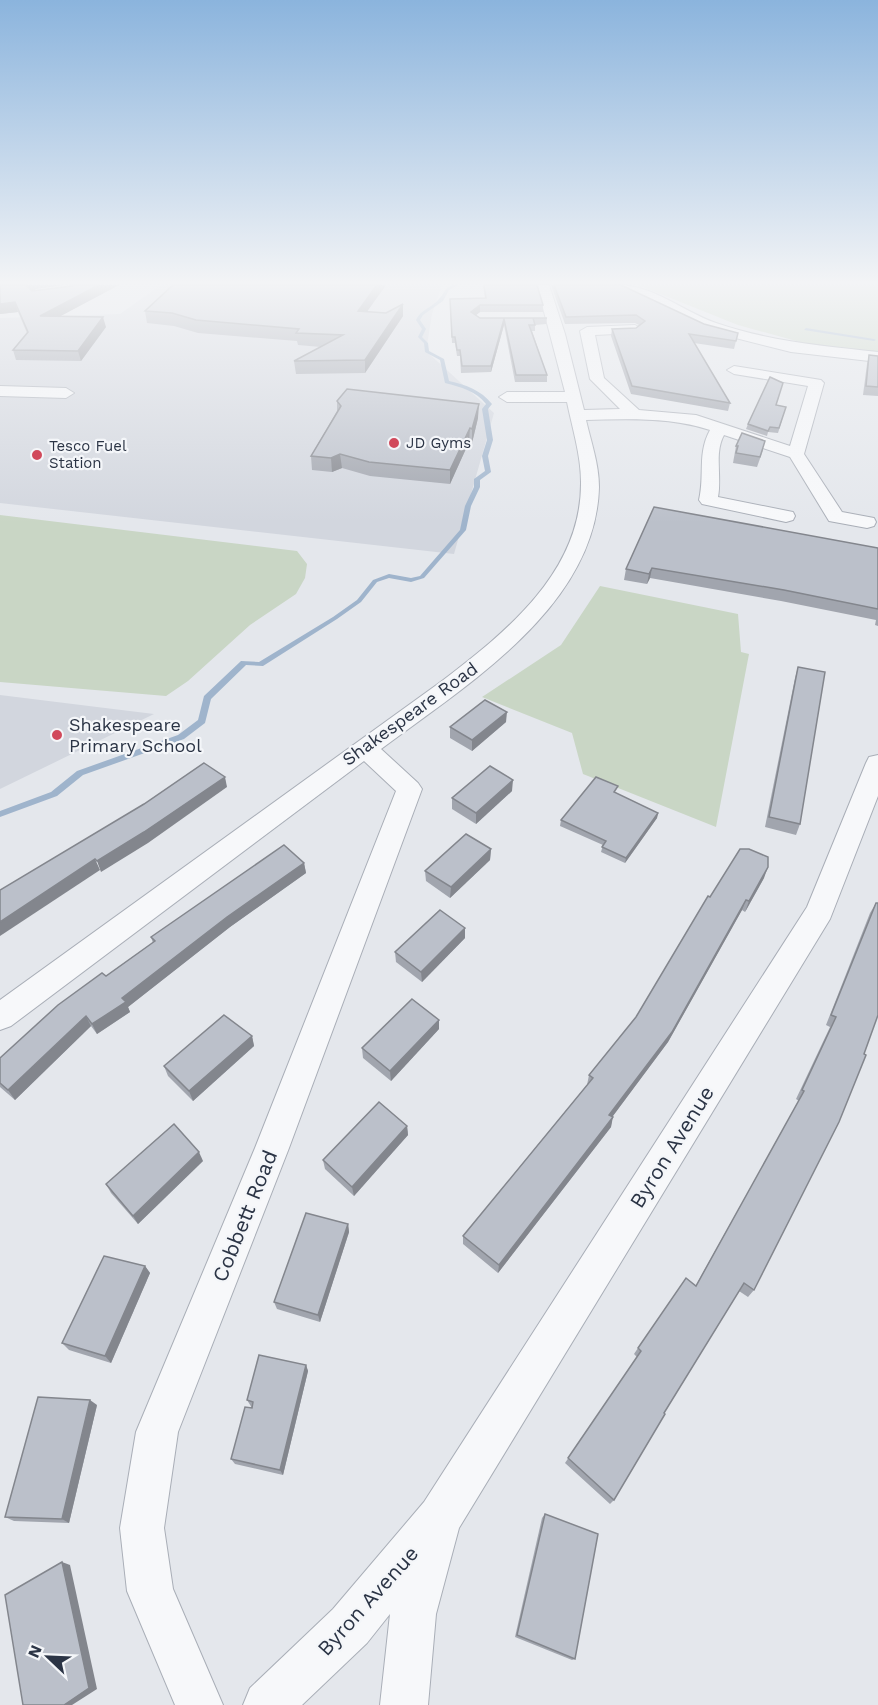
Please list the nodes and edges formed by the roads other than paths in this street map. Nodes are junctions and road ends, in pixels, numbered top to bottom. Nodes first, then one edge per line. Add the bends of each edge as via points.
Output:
1 (566, 365) edge
2 (594, 365) edge
3 (734, 370) dead end
4 (0, 391) edge
5 (66, 393) dead end
6 (507, 397) dead end
7 (576, 406) junction
8 (634, 414) junction
9 (720, 427) junction
10 (796, 454) junction
11 (786, 516) dead end
12 (867, 522) dead end
13 (364, 748) junction
14 (878, 763) edge
15 (0, 1017) edge
16 (440, 1518) junction
17 (199, 1705) edge
18 (267, 1705) edge
19 (404, 1705) edge

1 - 7 street, Shakespeare Road
2 - 8 street via 597,379
3 - 10 street via 816,383
4 - 5 street
6 - 7 street
7 - 8 street
7 - 13 street, Shakespeare Road via 590,488 584,532 572,561 538,610 519,629 481,662
8 - 9 street via 696,420
9 - 10 street
9 - 11 street via 710,445 708,500
10 - 12 street via 836,517
13 - 15 street, Shakespeare Road
13 - 17 street, Cobbett Road via 409,789 272,1148 157,1432 142,1528 150,1591
14 - 16 street, Byron Avenue via 820,911
16 - 18 street, Byron Avenue via 350,1626
16 - 19 street, Byron Avenue via 413,1614

